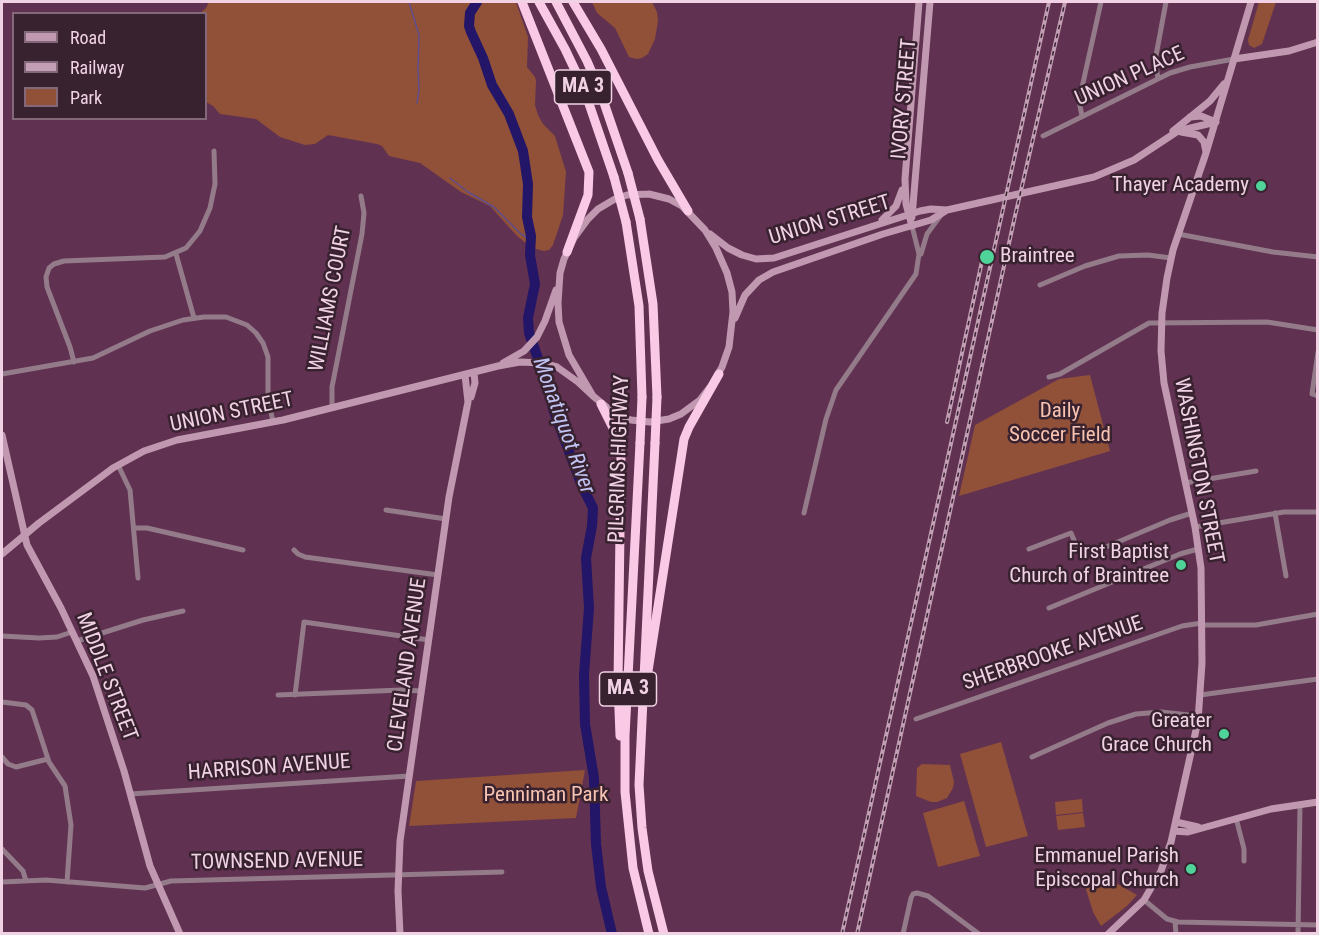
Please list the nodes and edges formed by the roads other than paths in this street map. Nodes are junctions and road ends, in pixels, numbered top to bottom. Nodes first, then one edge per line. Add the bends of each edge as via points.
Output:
1 (522, 2) edge
2 (539, 2) edge
3 (556, 2) edge
4 (573, 2) edge
5 (919, 2) edge
6 (930, 2) edge
7 (1101, 2) edge
8 (1167, 2) edge
9 (1251, 2) edge
10 (1317, 42) edge
11 (1234, 59) junction
12 (1158, 78) junction
13 (1228, 78) junction
14 (910, 99) junction
15 (1082, 116) junction
16 (1188, 118) junction
17 (1216, 122) junction
18 (1043, 136) dead end
19 (1162, 141) junction
20 (214, 151) dead end
21 (1206, 153) junction
22 (916, 156) junction
23 (905, 179) junction
24 (362, 196) dead end
25 (688, 211) junction
26 (945, 212) junction
27 (910, 214) junction
28 (699, 222) junction
29 (876, 224) junction
30 (912, 226) junction
31 (1178, 234) junction
32 (567, 252) junction
33 (176, 254) junction
34 (1317, 257) edge
35 (919, 258) junction
36 (1171, 258) junction
37 (560, 273) junction
38 (1040, 285) dead end
39 (194, 318) junction
40 (1161, 322) junction
41 (1317, 330) edge
42 (731, 335) junction
43 (1317, 352) edge
44 (74, 362) junction
45 (498, 366) junction
46 (474, 373) junction
47 (2, 374) edge
48 (719, 374) junction
49 (465, 375) junction
50 (1049, 377) dead end
51 (593, 396) junction
52 (1317, 396) edge
53 (468, 402) junction
54 (601, 404) junction
55 (332, 408) junction
56 (273, 422) junction
57 (2, 435) edge
58 (4, 459) edge
59 (118, 465) junction
60 (1256, 471) dead end
61 (1185, 483) junction
62 (386, 510) dead end
63 (1317, 512) edge
64 (804, 513) dead end
65 (1192, 513) junction
66 (1275, 513) junction
67 (446, 519) junction
68 (1195, 527) junction
69 (134, 528) junction
70 (23, 535) junction
71 (1029, 549) dead end
72 (1198, 549) junction
73 (243, 550) dead end
74 (294, 550) dead end
75 (2, 554) edge
76 (438, 575) junction
77 (1286, 576) dead end
78 (138, 578) dead end
79 (1049, 608) dead end
80 (183, 611) dead end
81 (1317, 614) edge
82 (1202, 624) junction
83 (72, 632) junction
84 (2, 636) edge
85 (429, 640) junction
86 (76, 641) junction
87 (1317, 679) edge
88 (421, 691) junction
89 (278, 695) dead end
90 (295, 695) junction
91 (1200, 695) junction
92 (2, 702) edge
93 (1198, 716) junction
94 (916, 719) dead end
95 (641, 720) junction
96 (2, 757) edge
97 (1032, 757) dead end
98 (48, 759) junction
99 (409, 776) junction
100 (625, 792) junction
101 (130, 794) junction
102 (1317, 802) edge
103 (1300, 804) junction
104 (1236, 818) junction
105 (1176, 822) junction
106 (1200, 827) junction
107 (1174, 831) junction
108 (2, 849) edge
109 (1244, 861) dead end
110 (502, 872) dead end
111 (398, 876) junction
112 (26, 880) junction
113 (2, 882) edge
114 (67, 882) junction
115 (158, 885) junction
116 (1144, 900) junction
117 (1175, 922) junction
118 (1298, 925) junction
119 (1317, 925) edge
120 (180, 933) edge
121 (400, 933) edge
122 (649, 933) edge
123 (664, 933) edge
124 (903, 933) edge
125 (978, 933) edge
126 (1108, 933) edge
127 (1176, 933) edge
128 (1298, 933) edge

1 - 32 highway via 589,172 586,200
2 - 100 highway, PILGRIMS HIGHWAY / MA 3, bridge via 584,89 614,177 634,263 640,317 642,397
3 - 95 highway, PILGRIMS HIGHWAY / MA 3, bridge via 596,81 628,173 640,219 653,304 657,397
4 - 25 highway
5 - 14 main road, IVORY STREET
6 - 22 main road, IVORY STREET
7 - 15 street via 1079,101
8 - 12 street via 1155,61
9 - 11 main road, WASHINGTON STREET
10 - 11 main road via 1293,50
11 - 12 street, UNION PLACE
11 - 13 main road, WASHINGTON STREET
12 - 15 street, UNION PLACE
13 - 16 main road, UNION STREET via 1213,98
13 - 17 main road, WASHINGTON STREET
14 - 22 main road via 913,92 918,92
14 - 23 main road, IVORY STREET
15 - 18 street, UNION PLACE
16 - 17 main road via 1201,116
16 - 19 main road, UNION STREET
17 - 19 main road, UNION STREET via 1182,129
17 - 21 main road, WASHINGTON STREET
19 - 21 main road via 1179,132 1195,133 1204,142
19 - 26 main road, UNION STREET via 1103,174
20 - 33 street via 214,188 207,217 192,242
21 - 31 main road, WASHINGTON STREET
22 - 27 main road, IVORY STREET
23 - 27 main road, IVORY STREET
23 - 29 main road via 896,206
24 - 55 street, WILLIAMS COURT via 362,234 332,387
25 - 28 main road
25 - 32 main road via 669,198 656,195 635,194 615,199 588,219
26 - 27 main road, UNION STREET via 931,209
26 - 30 main road, UNION STREET
26 - 35 street via 927,234
27 - 29 main road, UNION STREET
27 - 30 main road, IVORY STREET
28 - 29 main road, UNION STREET via 733,251 760,259 782,256
28 - 42 main road via 716,248 729,280 733,305
30 - 35 street
30 - 42 main road, UNION STREET via 763,277 742,300
31 - 34 street
31 - 36 main road, WASHINGTON STREET
32 - 37 main road
33 - 39 street
33 - 44 street via 64,261 51,266 47,287
35 - 64 street via 910,285 836,390
36 - 38 street via 1119,256
36 - 40 main road, WASHINGTON STREET
37 - 45 main road, UNION STREET via 541,330 524,351
37 - 51 main road via 558,310 562,335
39 - 44 street via 156,328 98,356
39 - 56 street via 230,317 259,336 268,357 268,398
40 - 41 street via 1267,322
40 - 50 street via 1146,324
40 - 61 main road, WASHINGTON STREET via 1164,383
42 - 48 main road
43 - 52 street via 1312,394
44 - 47 street
45 - 46 main road, UNION STREET
45 - 51 main road, UNION STREET via 526,362 552,366
46 - 49 main road, UNION STREET
46 - 53 main road, CLEVELAND AVENUE via 475,383
48 - 54 main road via 695,404 663,420 631,420
48 - 95 highway via 684,440
49 - 53 main road, CLEVELAND AVENUE
49 - 55 main road, UNION STREET
51 - 54 main road
53 - 67 main road, CLEVELAND AVENUE
54 - 100 highway via 615,429 621,454 618,692
55 - 56 main road, UNION STREET
56 - 59 main road, UNION STREET via 177,440
57 - 58 main road, MIDDLE STREET
58 - 70 main road, MIDDLE STREET
59 - 69 street via 130,490
59 - 70 main road, UNION STREET
60 - 61 street
61 - 65 main road, WASHINGTON STREET
62 - 67 street
63 - 66 street
65 - 68 main road, WASHINGTON STREET
65 - 71 street via 1087,555 1079,552 1071,533
66 - 68 street
66 - 77 street
67 - 76 main road, CLEVELAND AVENUE
68 - 72 main road, WASHINGTON STREET
69 - 73 street
69 - 78 street
70 - 75 main road, UNION STREET
70 - 83 main road, MIDDLE STREET
72 - 79 street
72 - 82 main road, WASHINGTON STREET
74 - 76 street via 305,557
76 - 85 main road, CLEVELAND AVENUE
80 - 86 street
81 - 82 street, SHERBROOKE AVENUE via 1256,625
82 - 91 main road, WASHINGTON STREET
82 - 94 street, SHERBROOKE AVENUE via 1182,626
83 - 84 street via 39,638
83 - 86 main road, MIDDLE STREET
85 - 88 main road, CLEVELAND AVENUE
85 - 90 street via 304,622
86 - 101 main road, MIDDLE STREET via 99,694
87 - 91 street
88 - 90 street
88 - 99 main road, CLEVELAND AVENUE
89 - 90 street
91 - 93 main road, WASHINGTON STREET
92 - 98 street via 23,704 32,710
93 - 97 street via 1140,713
93 - 105 main road, WASHINGTON STREET
95 - 123 highway, PILGRIMS HIGHWAY / MA 3 via 642,828 650,882
96 - 98 street via 16,767
98 - 114 street via 65,786 71,817
99 - 101 street, HARRISON AVENUE
99 - 111 main road, CLEVELAND AVENUE
100 - 122 highway, PILGRIMS HIGHWAY / MA 3 via 633,868
101 - 115 main road, MIDDLE STREET
102 - 103 main road
103 - 104 main road
103 - 118 street
104 - 106 main road
104 - 109 street
105 - 106 main road
105 - 107 main road, WASHINGTON STREET
106 - 107 main road via 1188,832
107 - 116 main road, WASHINGTON STREET via 1161,871
108 - 112 street
110 - 111 street, TOWNSEND AVENUE
111 - 115 street, TOWNSEND AVENUE via 171,881
111 - 121 main road, CLEVELAND AVENUE
112 - 113 street, TOWNSEND AVENUE
112 - 114 street, TOWNSEND AVENUE
114 - 115 street, TOWNSEND AVENUE via 141,888
115 - 120 main road, MIDDLE STREET
116 - 117 street
116 - 126 main road, WASHINGTON STREET
117 - 118 street
117 - 127 street
118 - 119 street
118 - 128 street
124 - 125 street via 911,898 917,893 928,896

